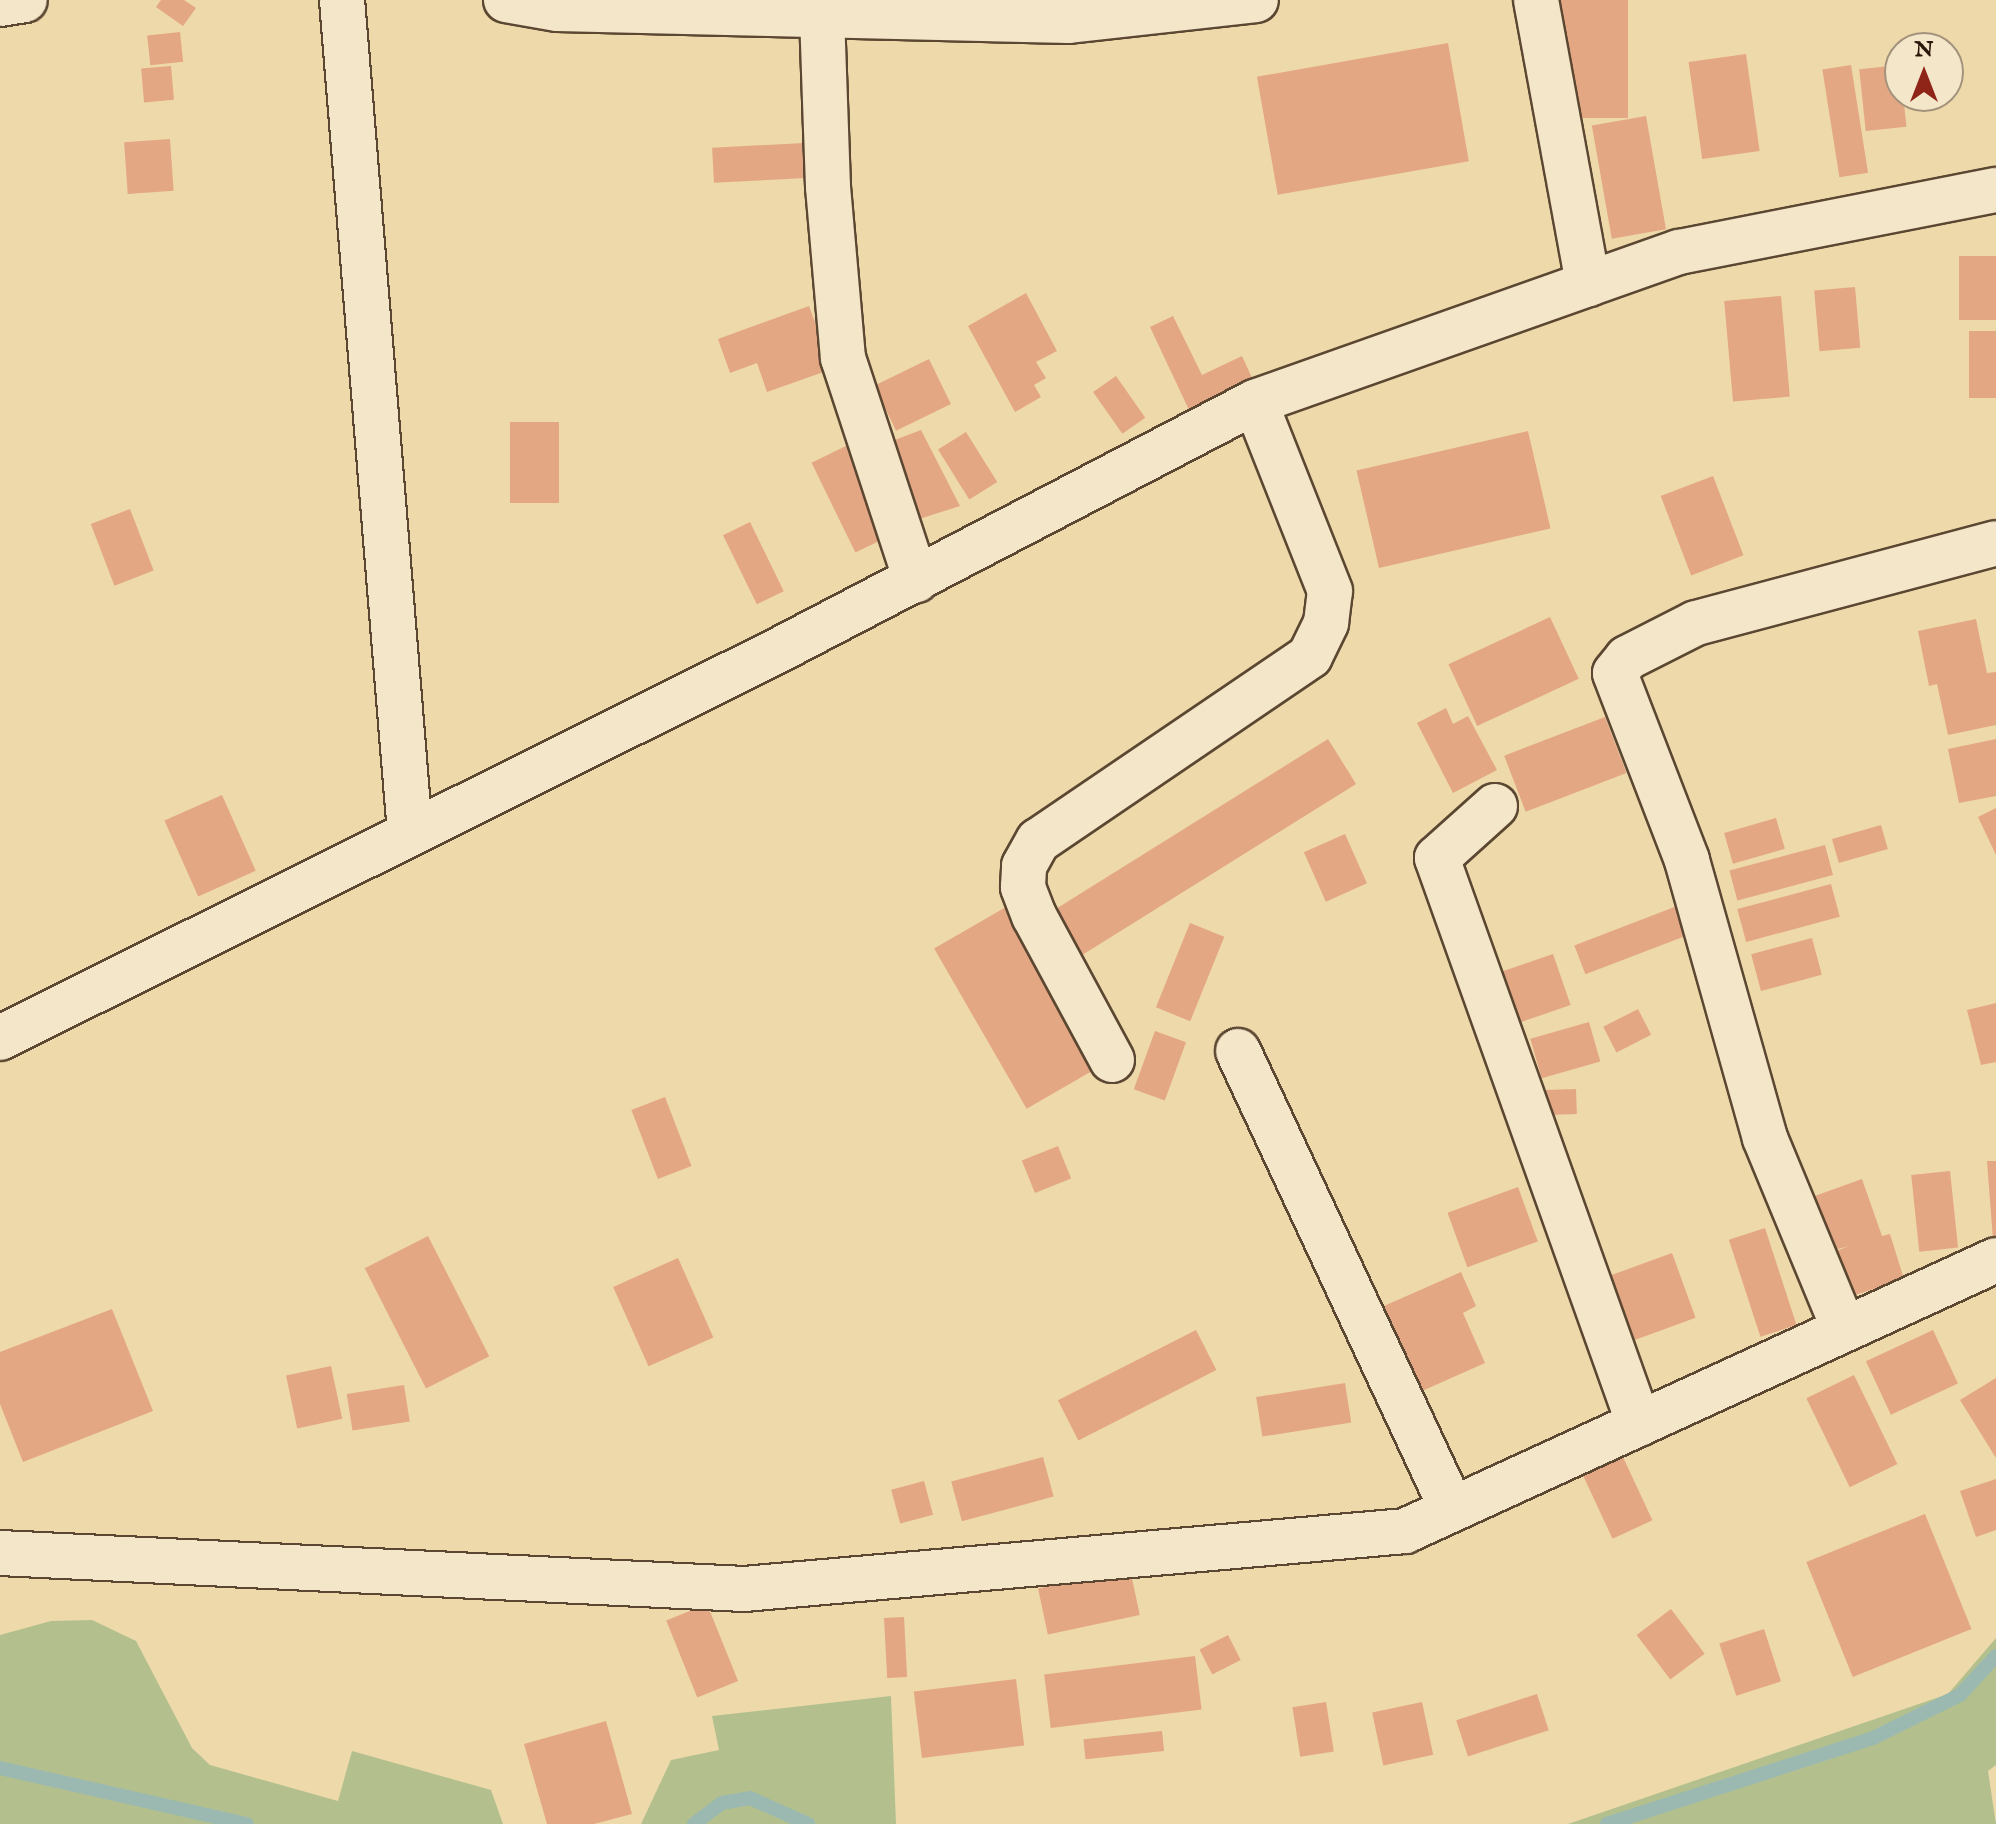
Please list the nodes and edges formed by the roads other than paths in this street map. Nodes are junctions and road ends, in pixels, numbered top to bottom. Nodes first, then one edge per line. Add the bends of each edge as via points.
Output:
1 (25, 0) edge
2 (342, 0) edge
3 (506, 0) edge
4 (1256, 0) edge
5 (1536, 0) edge
6 (0, 4) edge
7 (1143, 7) edge
8 (822, 15) junction
9 (1996, 190) edge
10 (1588, 284) junction
11 (1255, 402) junction
12 (1996, 543) edge
13 (916, 580) junction
14 (1495, 806) dead end
15 (410, 832) junction
16 (0, 1038) edge
17 (1238, 1051) dead end
18 (1112, 1060) dead end
19 (1996, 1260) edge
20 (1844, 1329) junction
21 (1639, 1424) junction
22 (1452, 1509) junction
23 (0, 1553) edge

1 - 6 street
2 - 15 street
3 - 8 street via 557,9
4 - 7 street
5 - 10 street
7 - 8 street via 1069,21
8 - 13 street via 828,187 843,358
9 - 10 street via 1679,252
10 - 11 street
11 - 13 street
11 - 18 street via 1330,591 1326,623 1310,656 1038,841 1024,866 1023,887 1034,916
12 - 20 street via 1696,623 1627,658 1615,673 1687,860 1765,1138
13 - 15 street
14 - 21 street via 1437,858
15 - 16 street
17 - 22 street
19 - 20 street
20 - 21 street
21 - 22 street
22 - 23 street via 1405,1531 744,1589

